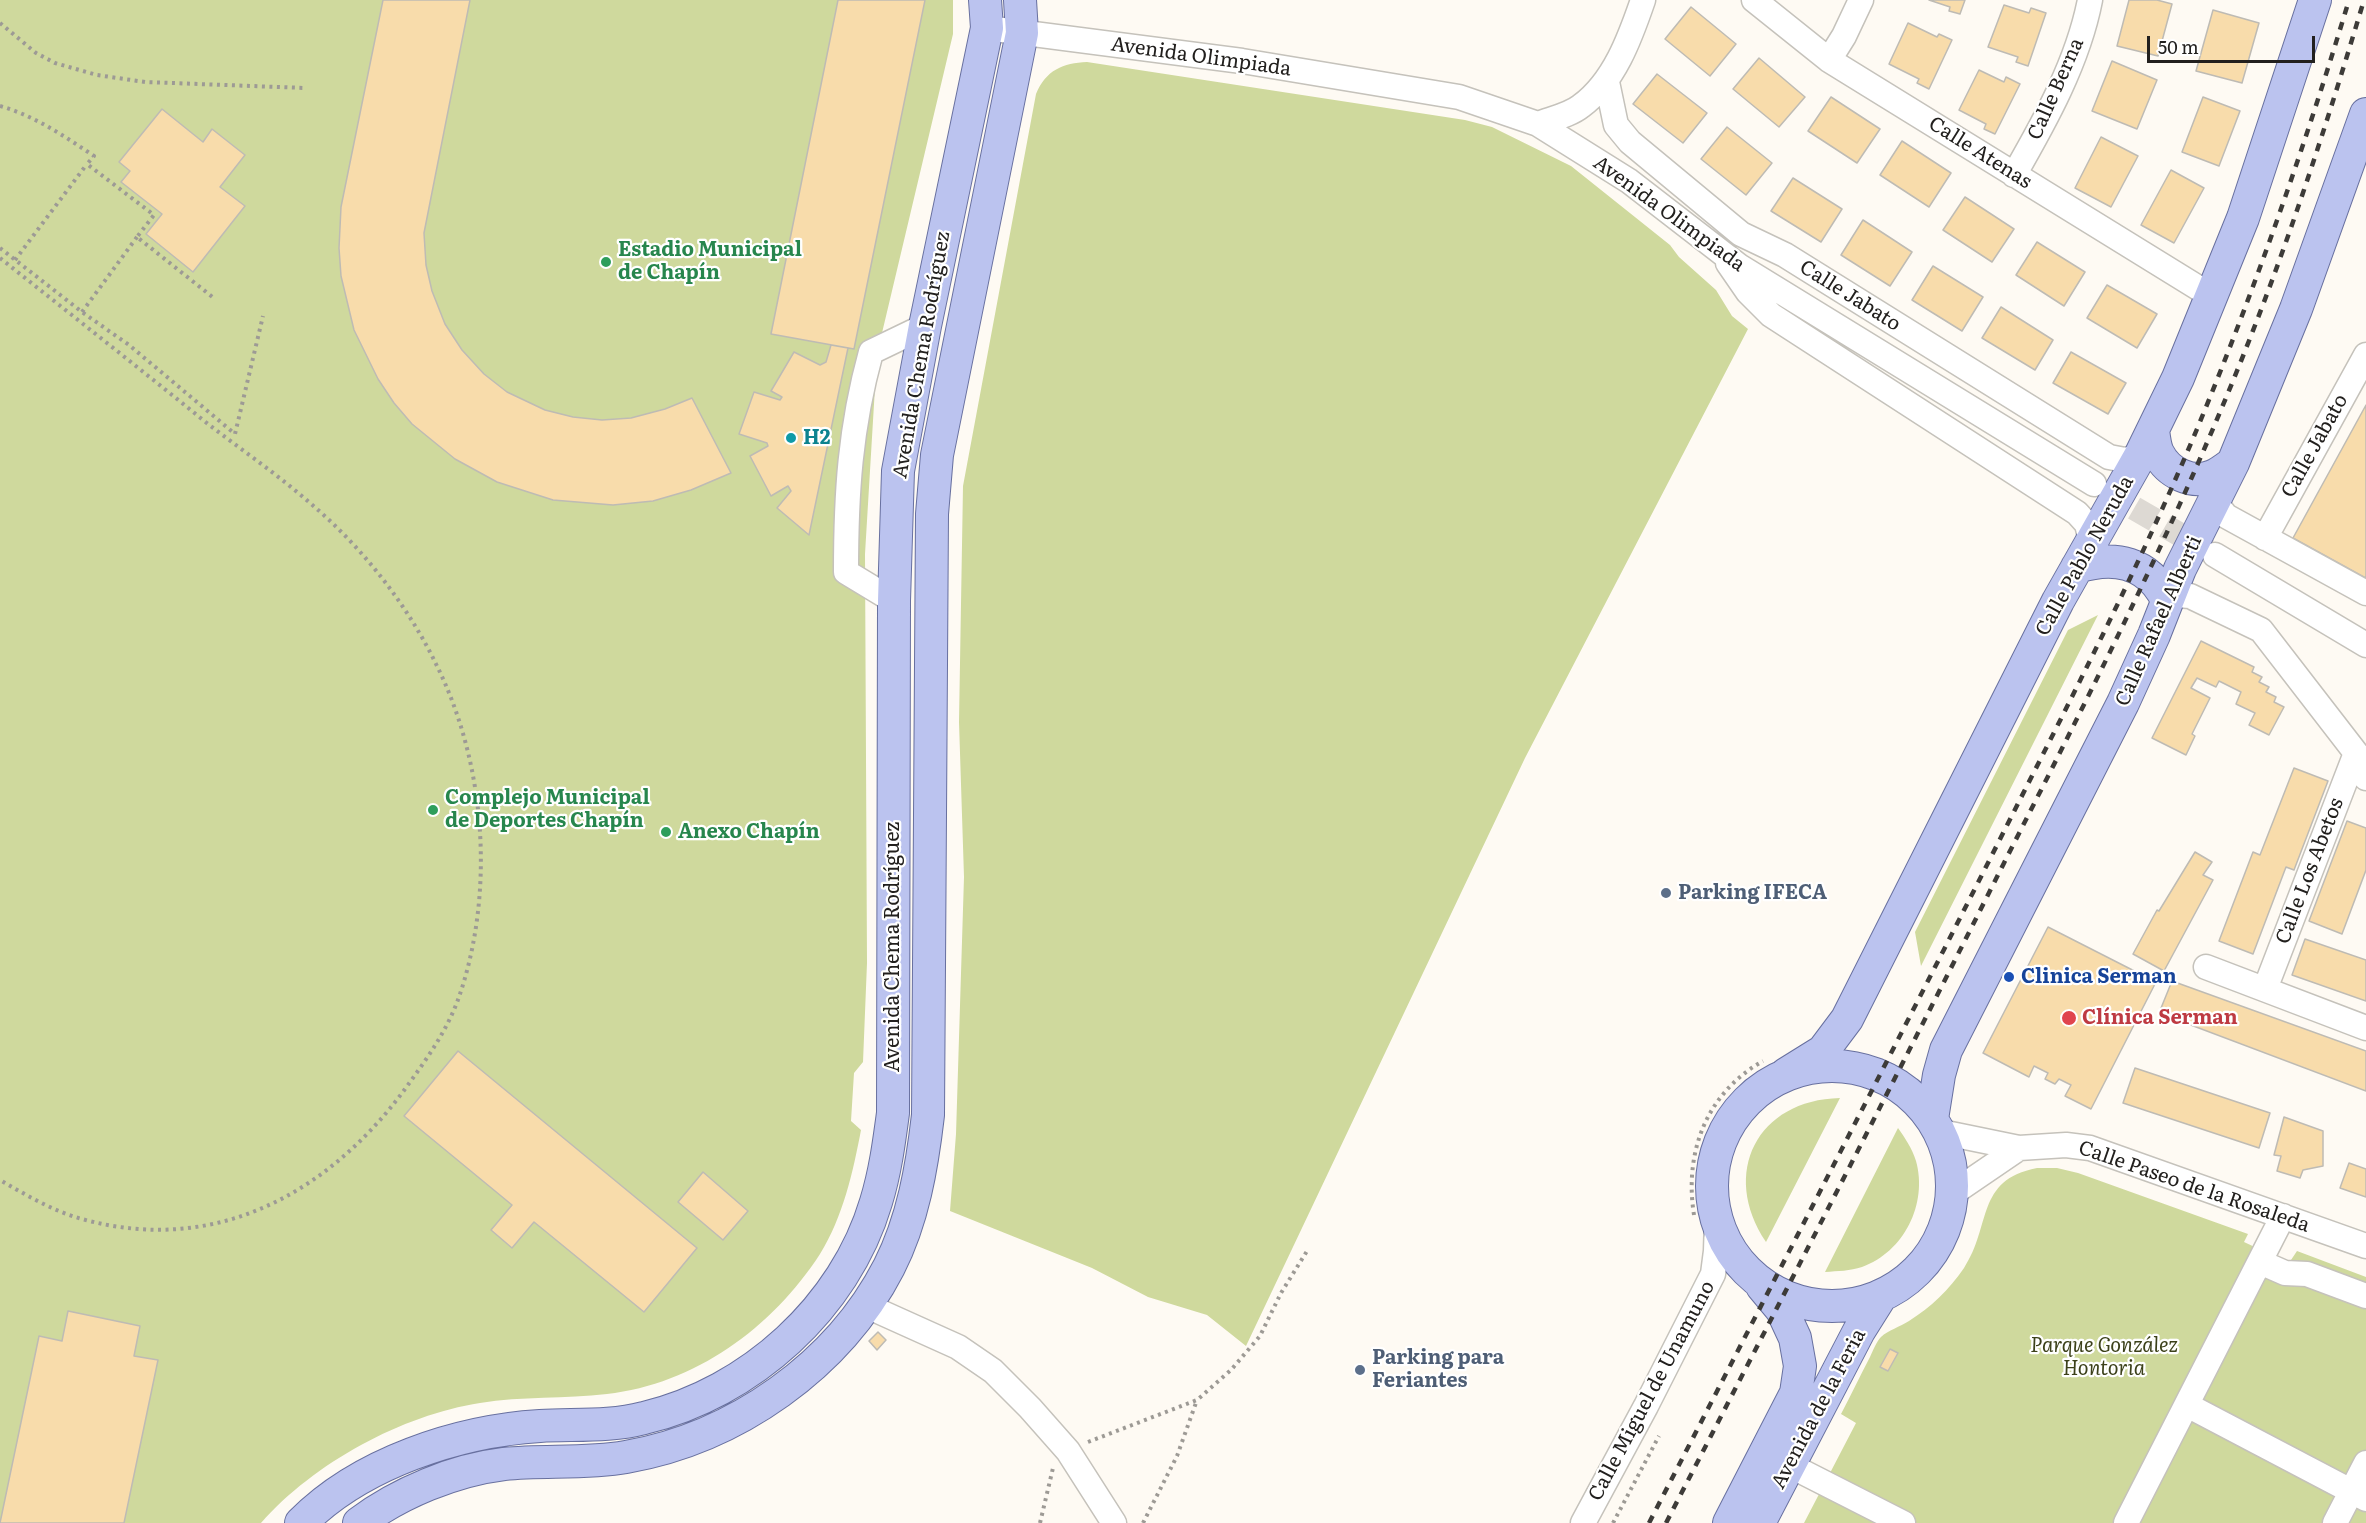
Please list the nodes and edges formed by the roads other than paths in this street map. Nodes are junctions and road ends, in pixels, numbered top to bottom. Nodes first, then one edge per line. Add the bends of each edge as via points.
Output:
1 (1020, 0) edge
2 (1643, 0) edge
3 (1754, 0) edge
4 (1861, 0) edge
5 (2090, 0) edge
6 (2315, 0) edge
7 (986, 14) edge
8 (1022, 33) junction
9 (1829, 60) junction
10 (1607, 82) junction
11 (2366, 114) edge
12 (1538, 124) junction
13 (2014, 175) junction
14 (1629, 181) junction
15 (1741, 234) junction
16 (1721, 254) junction
17 (2213, 297) junction
18 (925, 326) junction
19 (2366, 355) edge
20 (2146, 443) junction
21 (2233, 464) junction
22 (2094, 484) tunnel mouth
23 (2216, 496) junction
24 (2265, 538) junction
25 (2084, 554) junction
26 (2215, 555) tunnel mouth
27 (2366, 593) edge
28 (2168, 600) junction
29 (894, 601) junction
30 (2366, 645) edge
31 (2356, 753) junction
32 (2366, 778) edge
33 (2206, 967) dead end
34 (2265, 989) junction
35 (2366, 1028) edge
36 (1786, 1074) junction
37 (1937, 1126) junction
38 (2019, 1148) junction
39 (1953, 1194) junction
40 (2283, 1216) junction
41 (1717, 1221) junction
42 (2366, 1246) edge
43 (2260, 1262) junction
44 (1758, 1281) junction
45 (1881, 1296) junction
46 (2366, 1296) edge
47 (867, 1306) junction
48 (2187, 1405) junction
49 (2366, 1463) edge
50 (1789, 1465) junction
51 (2359, 1496) edge
52 (301, 1523) edge
53 (359, 1523) edge
54 (1114, 1523) edge
55 (1583, 1523) edge
56 (1729, 1523) edge
57 (1759, 1523) edge
58 (1903, 1523) edge
59 (2126, 1523) edge
60 (2335, 1523) edge

1 - 8 main road, Avenida Chema Rodríguez
2 - 10 street
3 - 9 street, Calle Atenas
4 - 9 street
5 - 13 street, Calle Berna via 2060,90
6 - 17 main road, Calle Pablo Neruda via 2270,142
7 - 8 street, Avenida Olimpiada
7 - 18 main road, Avenida Chema Rodríguez
8 - 12 street, Avenida Olimpiada via 1242,61 1459,97
8 - 47 main road, Avenida Chema Rodríguez via 937,455 932,514 928,1115 922,1168 890,1266
9 - 13 street, Calle Atenas
10 - 12 street via 1580,108
10 - 15 street, Calle Jabato via 1616,125 1630,142
11 - 21 main road, Calle Rafael Alberti via 2296,309
12 - 14 street, Avenida Olimpiada
13 - 17 street, Calle Atenas
14 - 15 street
14 - 16 street, Avenida Olimpiada
15 - 20 street, Calle Jabato via 1785,255 2109,457 2125,460
16 - 22 street, Avenida Olimpiada
16 - 25 street via 1748,292 1771,315 2077,513 2087,524
17 - 20 main road, Calle Pablo Neruda
18 - 29 main road, Avenida Chema Rodríguez via 898,471
18 - 29 street via 871,352 858,398 848,470 846,572
19 - 24 street, Calle Jabato
20 - 21 main road via 2157,451 2167,467 2183,477 2199,480
20 - 25 main road, Calle Pablo Neruda
21 - 23 main road, Calle Rafael Alberti
23 - 24 street via 2226,516
23 - 28 main road, Calle Rafael Alberti
24 - 27 street
25 - 28 main road via 2133,566 2150,575
25 - 36 main road, Calle Pablo Neruda via 1846,1019 1823,1051
26 - 30 street
28 - 31 street via 2178,595 2190,596 2261,630
28 - 37 main road, Calle Rafael Alberti via 2123,704 1946,1050 1939,1075
29 - 52 main road, Avenida Chema Rodríguez via 893,1113 876,1204 855,1252 826,1299 787,1341 749,1372 701,1399 644,1419 541,1426 453,1440 400,1459 352,1483
31 - 32 street
31 - 34 street, Calle Los Abetos
33 - 34 street
34 - 35 street
36 - 37 main road via 1823,1065 1861,1068 1896,1083 1925,1108
36 - 41 main road, Calle Pablo Neruda via 1764,1086 1729,1123 1712,1171
37 - 38 street, Calle Paseo de la Rosaleda
37 - 39 main road via 1951,1161
38 - 39 street
38 - 40 street, Calle Paseo de la Rosaleda via 2090,1148
39 - 45 main road via 1947,1226 1931,1255 1909,1279
40 - 42 street, Calle Paseo de la Rosaleda
40 - 43 street
41 - 44 main road, Calle Pablo Neruda via 1732,1254
41 - 55 street, Calle Miguel de Unamuno via 1713,1274
43 - 46 street
43 - 48 street
44 - 45 main road via 1786,1297 1817,1305 1849,1305
44 - 56 main road, Avenida de la Feria via 1782,1311 1795,1338 1800,1366 1796,1393
45 - 50 main road, Avenida de la Feria
47 - 53 main road, Avenida Chema Rodríguez via 822,1356 784,1389 704,1435 627,1457 592,1462 504,1464 468,1472 424,1487
47 - 54 street via 922,1329 993,1371 1064,1446
48 - 51 street
48 - 59 street
49 - 51 street
50 - 57 main road, Avenida de la Feria
50 - 58 street
51 - 60 street

